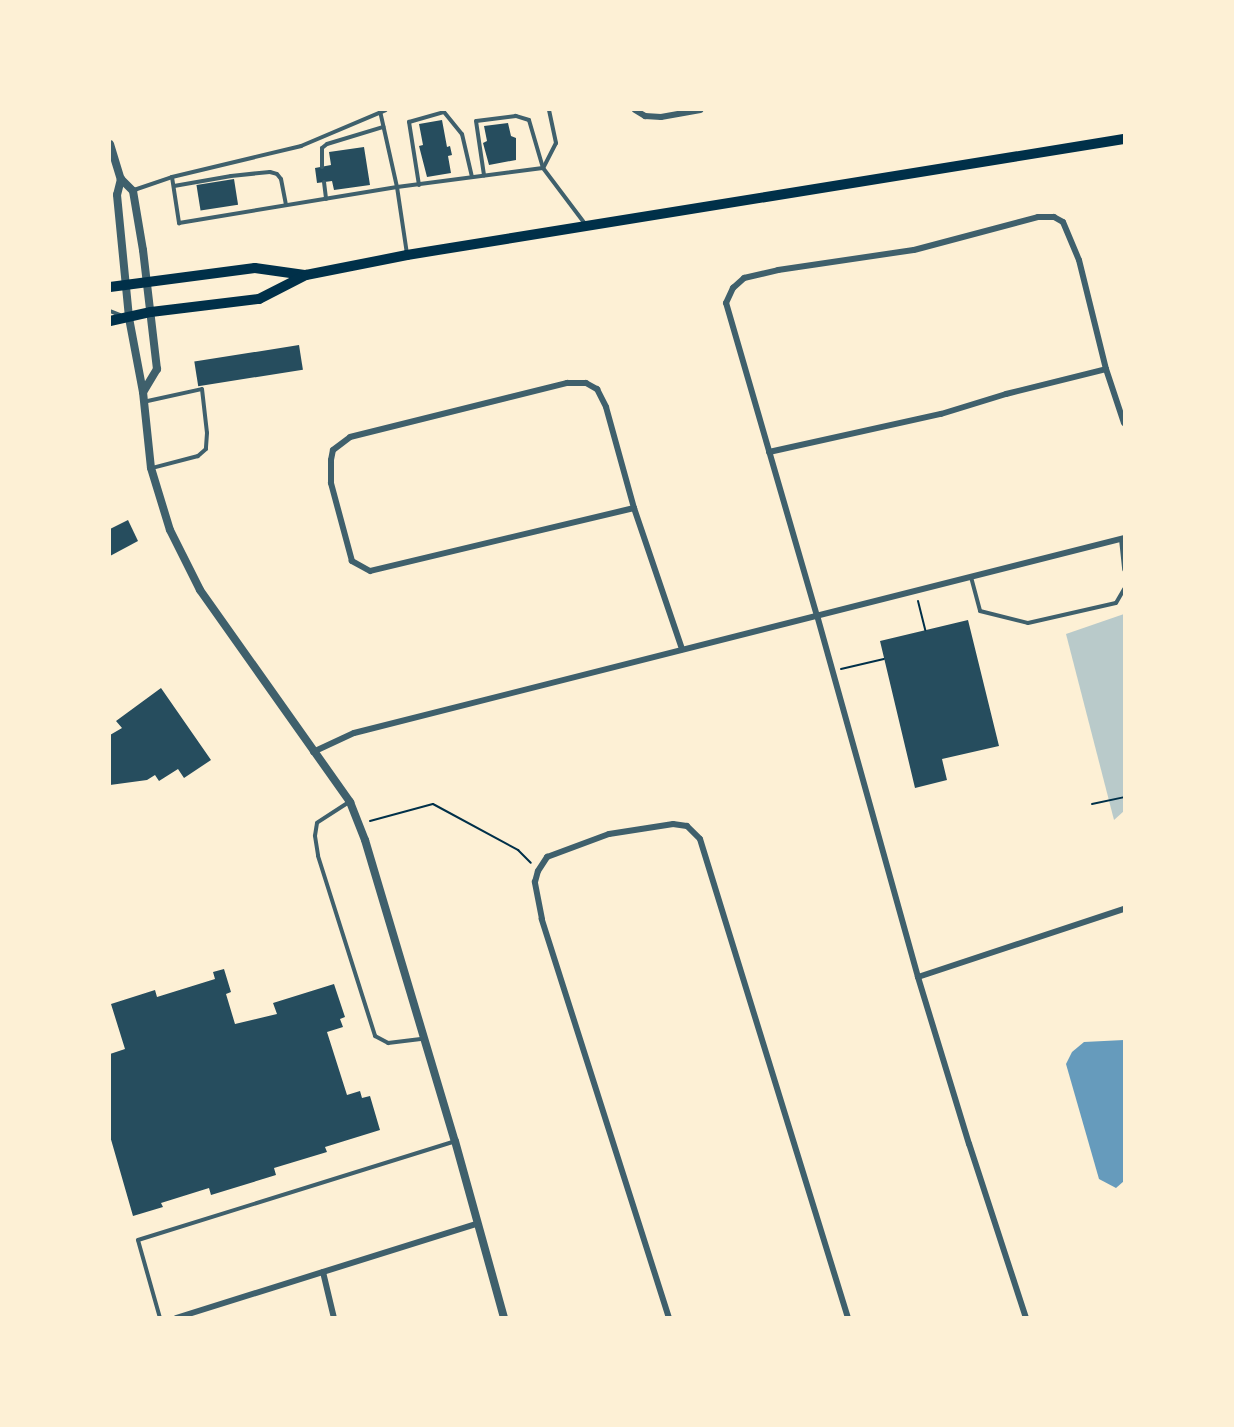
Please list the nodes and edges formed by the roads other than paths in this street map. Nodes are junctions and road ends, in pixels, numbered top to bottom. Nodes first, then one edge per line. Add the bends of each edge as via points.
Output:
1 (386, 110) edge
2 (549, 110) edge
3 (636, 110) edge
4 (700, 110) edge
5 (380, 111) edge
6 (383, 127) junction
7 (1125, 139) edge
8 (110, 144) edge
9 (322, 167) dead end
10 (543, 168) junction
11 (484, 175) junction
12 (172, 177) junction
13 (472, 177) junction
14 (121, 179) junction
15 (324, 182) dead end
16 (419, 185) junction
17 (174, 186) junction
18 (398, 187) junction
19 (134, 191) junction
20 (326, 198) junction
21 (286, 205) junction
22 (586, 226) junction
23 (407, 255) junction
24 (306, 275) junction
25 (147, 281) junction
26 (127, 284) junction
27 (110, 287) edge
28 (110, 311) edge
29 (151, 312) junction
30 (129, 318) junction
31 (110, 321) edge
32 (1106, 369) junction
33 (143, 392) junction
34 (143, 402) junction
35 (1125, 423) edge
36 (769, 452) junction
37 (151, 468) junction
38 (634, 508) junction
39 (1123, 539) edge
40 (1125, 570) edge
41 (971, 577) junction
42 (1125, 589) edge
43 (818, 616) junction
44 (682, 649) junction
45 (313, 752) junction
46 (350, 801) junction
47 (1125, 909) edge
48 (918, 977) junction
49 (424, 1038) junction
50 (455, 1141) junction
51 (476, 1224) junction
52 (323, 1272) junction
53 (160, 1317) edge
54 (176, 1317) edge
55 (334, 1317) edge
56 (504, 1317) edge
57 (669, 1317) edge
58 (848, 1317) edge
59 (1026, 1317) edge

1 - 5 lane
2 - 10 lane via 556,143
3 - 4 street via 645,116 661,117
5 - 6 lane
5 - 12 lane via 301,146
6 - 9 lane via 327,144 322,148
6 - 18 lane
7 - 22 main road
8 - 14 street
10 - 11 lane
10 - 11 lane via 529,120 516,116 476,121
10 - 22 lane
11 - 13 lane
12 - 17 lane
12 - 19 lane
13 - 16 lane
13 - 16 lane via 462,134 444,112 409,122
14 - 19 street
14 - 26 street via 117,195
15 - 20 lane
16 - 18 lane
17 - 21 lane via 270,172 281,179
17 - 21 lane via 179,223
18 - 20 lane
18 - 23 lane
19 - 25 street
20 - 21 lane
22 - 23 main road
23 - 24 main road
24 - 25 main road via 255,268
24 - 29 main road via 259,299
25 - 26 main road
25 - 29 street
26 - 27 main road
26 - 30 street
28 - 30 lane
29 - 30 main road
29 - 33 street via 157,369
30 - 31 main road
30 - 33 street
32 - 35 street
32 - 36 street via 941,414
32 - 36 street via 1079,260 1063,222 1054,217 1038,217 914,250 744,278 733,288 726,303
33 - 34 street
34 - 37 street
34 - 37 lane via 202,389 206,449 198,456
36 - 43 street
37 - 45 street via 170,530 200,590
38 - 38 street via 606,407 597,389 586,382 567,382 350,437 333,450 331,460 331,483 352,561 370,571
38 - 44 street
39 - 40 lane
39 - 41 street
41 - 42 lane via 980,610 1028,623 1116,603
41 - 43 street
43 - 44 street
43 - 48 street
44 - 45 street via 354,733
45 - 46 street
46 - 49 street
46 - 49 lane via 317,823 315,836 322,868 375,1036 388,1043
47 - 48 street
48 - 59 street
49 - 50 street
50 - 51 street
50 - 53 lane via 138,1240
51 - 52 street
51 - 56 street
52 - 54 street
52 - 55 street
57 - 58 street via 542,919 535,882 547,857 609,834 673,824 687,826 700,839

